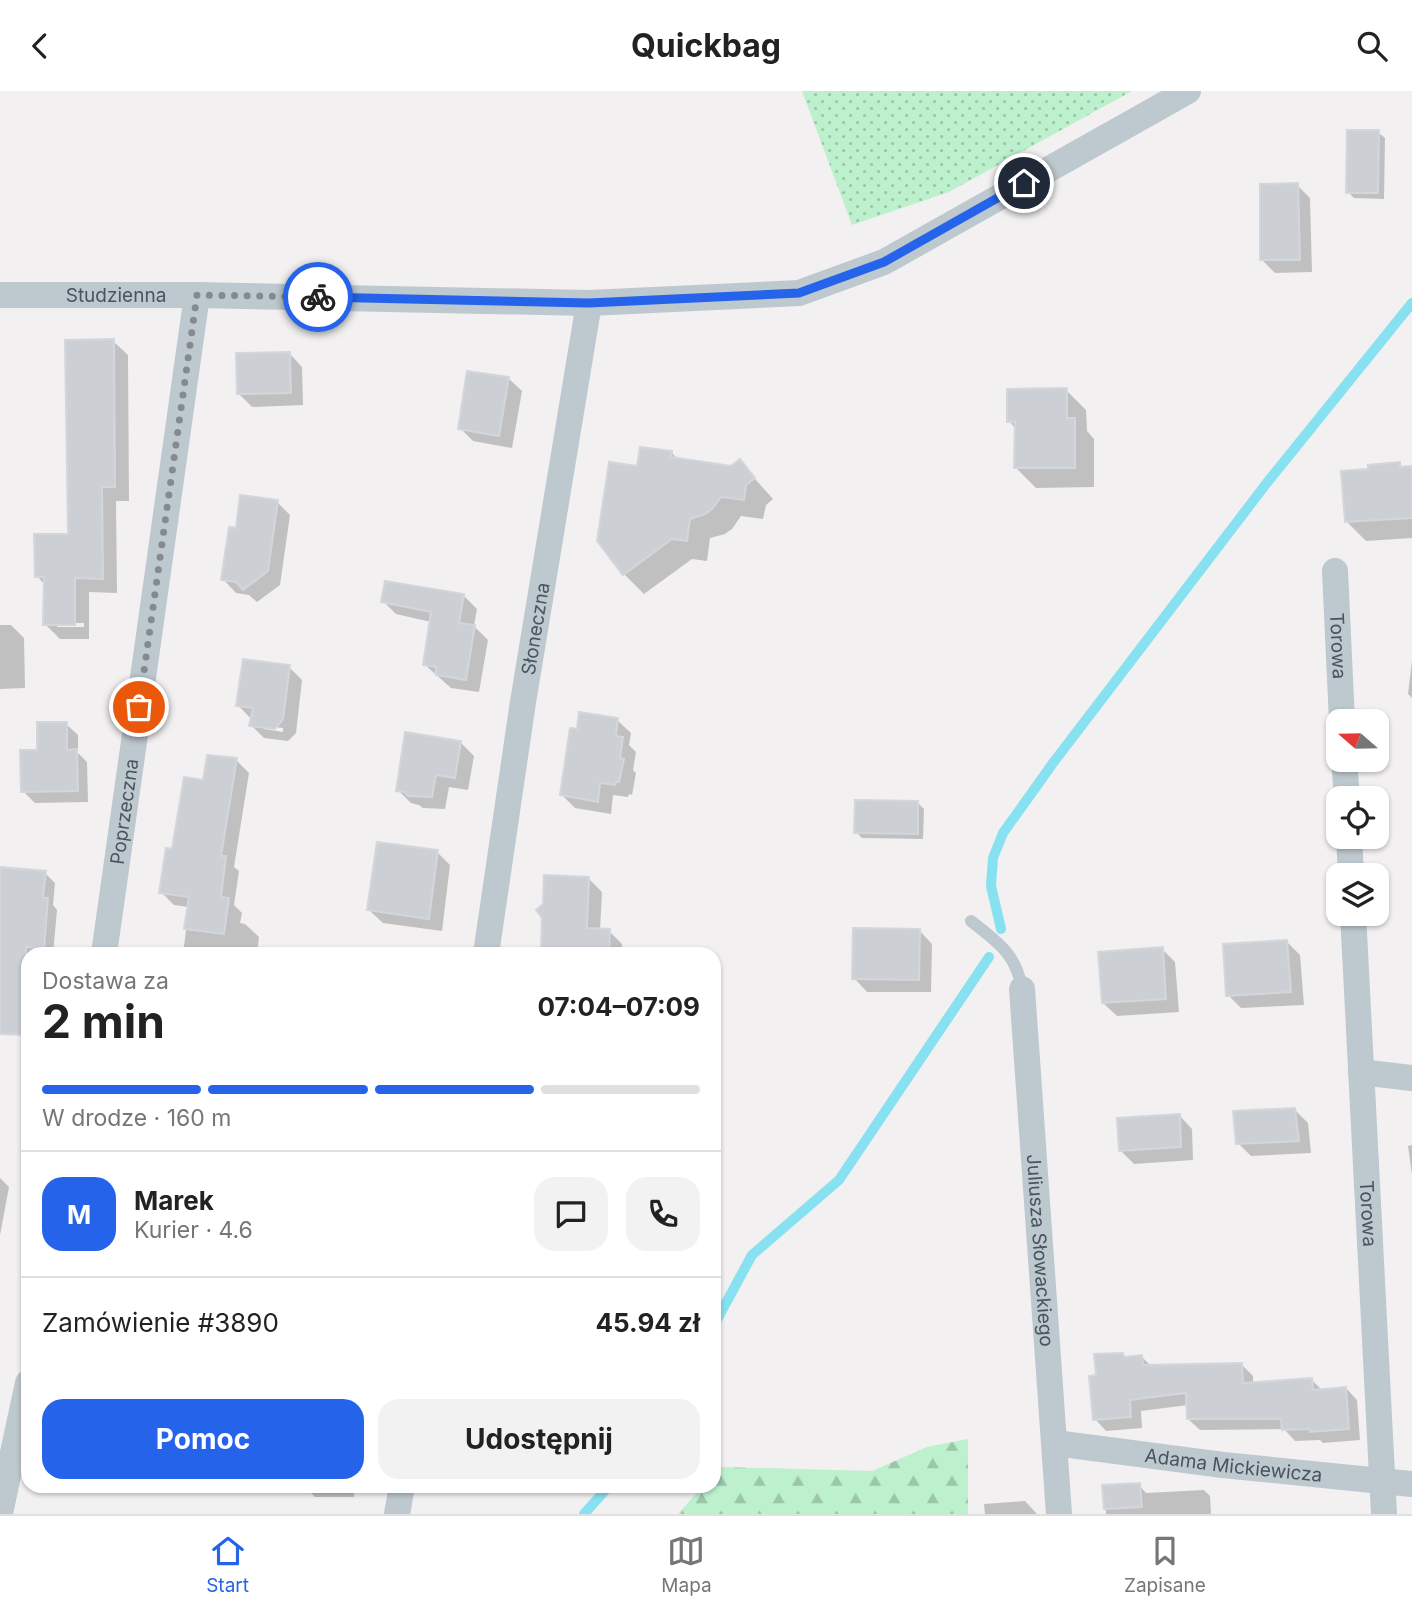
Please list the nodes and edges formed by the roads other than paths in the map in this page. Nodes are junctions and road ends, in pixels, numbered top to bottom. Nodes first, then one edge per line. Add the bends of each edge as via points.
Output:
1 (1188, 91) edge
2 (0, 295) edge
3 (197, 295) junction
4 (589, 303) junction
5 (1335, 571) dead end
6 (1341, 709) edge
7 (971, 921) dead end
8 (1354, 926) edge
9 (105, 947) edge
10 (487, 947) edge
11 (1022, 989) joint
12 (1361, 1072) junction
13 (1412, 1078) edge
14 (21, 1408) edge
15 (1055, 1443) junction
16 (5, 1466) edge
17 (1382, 1481) junction
18 (1412, 1484) edge
19 (401, 1493) edge
20 (0, 1513) edge
21 (397, 1514) edge
22 (1059, 1514) edge
23 (1384, 1514) edge

1 - 4 street, Studzienna via 884,262 799,293
2 - 3 street, Studzienna
3 - 4 street, Studzienna
3 - 9 street, Poprzeczna
4 - 10 street, Słoneczna
5 - 6 street, Torowa
7 - 11 lane via 1006,949 1019,970
8 - 12 street, Torowa
11 - 15 street, Juliusza Słowackiego
12 - 13 street
12 - 17 street, Torowa
14 - 16 street
15 - 17 street, Adama Mickiewicza
15 - 22 street, Juliusza Słowackiego
16 - 20 street
17 - 18 street, Adama Mickiewicza
17 - 23 street, Torowa
19 - 21 street

